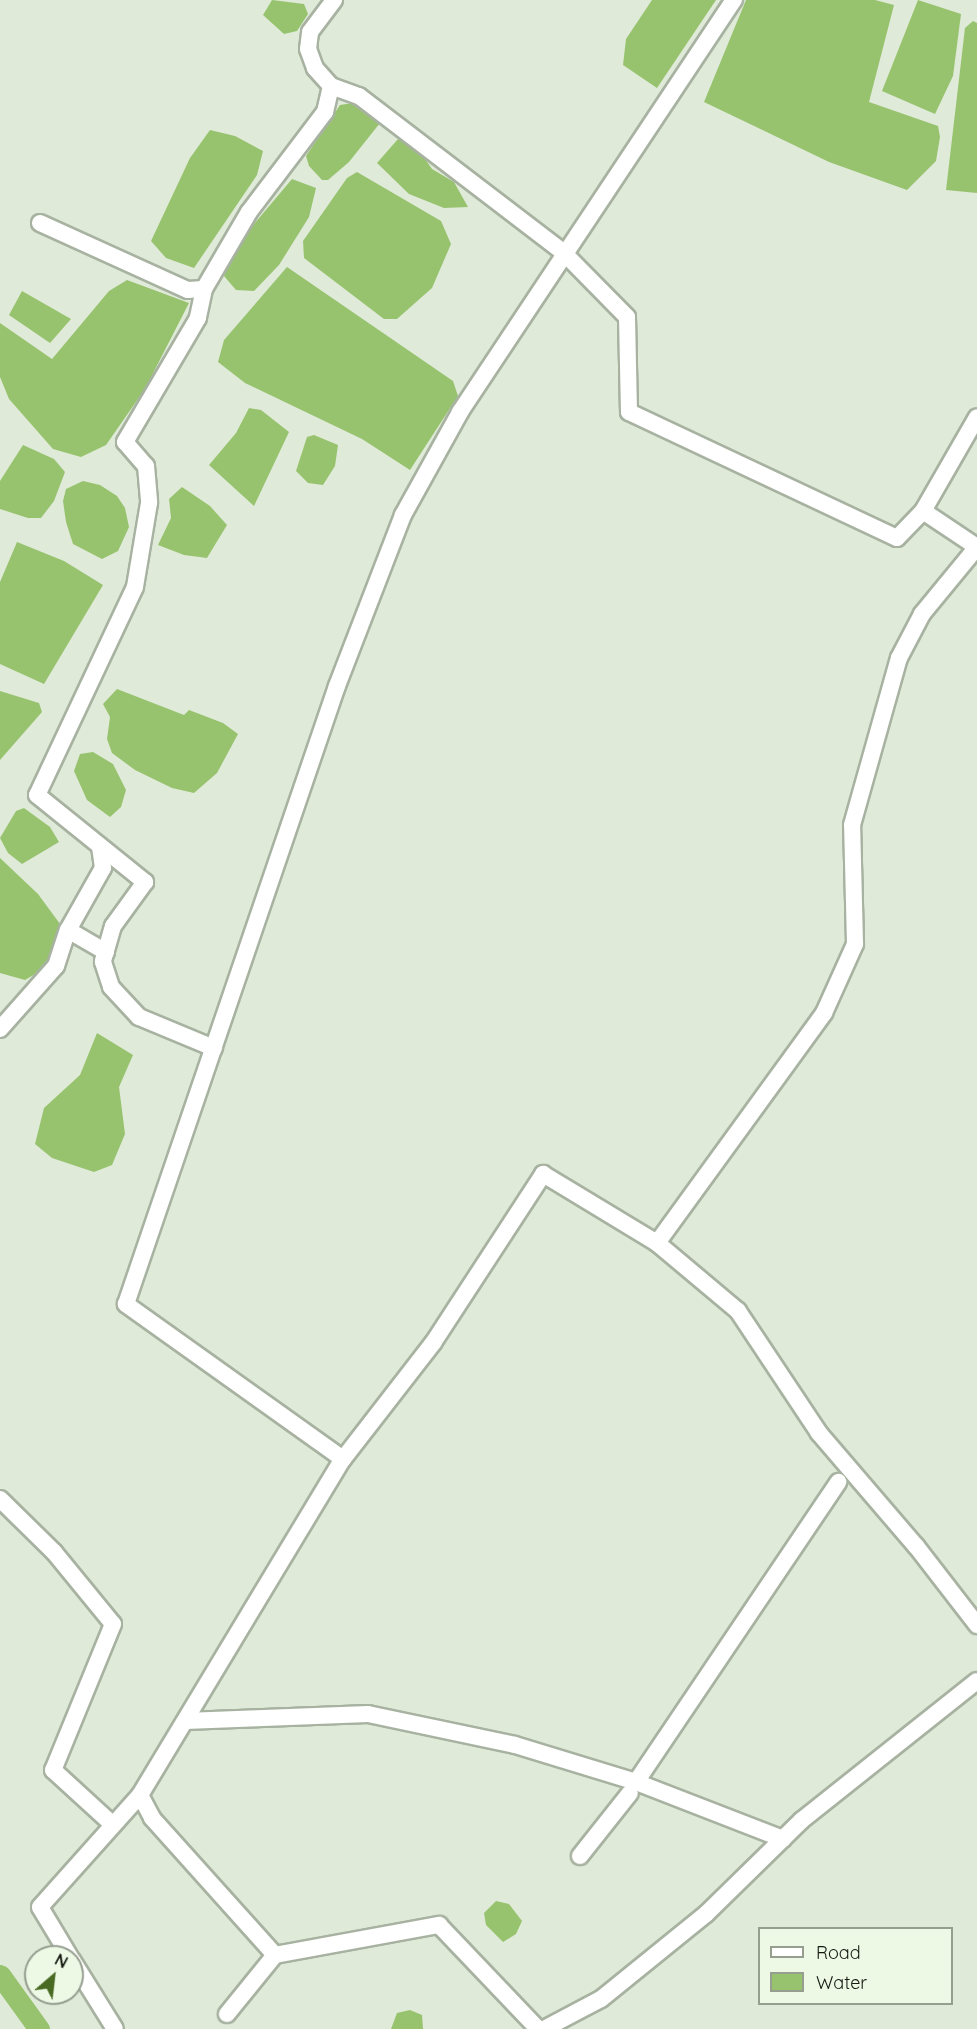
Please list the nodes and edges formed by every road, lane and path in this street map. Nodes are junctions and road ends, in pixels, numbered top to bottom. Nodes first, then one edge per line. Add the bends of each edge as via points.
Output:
1 (334, 0) edge
2 (734, 0) edge
3 (331, 86) junction
4 (40, 223) dead end
5 (563, 252) junction
6 (204, 289) junction
7 (977, 417) edge
8 (923, 511) junction
9 (977, 547) edge
10 (100, 847) junction
11 (68, 930) junction
12 (106, 952) junction
13 (0, 1029) edge
14 (214, 1048) junction
15 (657, 1243) junction
16 (344, 1460) junction
17 (838, 1482) dead end
18 (0, 1498) edge
19 (977, 1625) edge
20 (977, 1681) edge
21 (185, 1721) junction
22 (633, 1788) junction
23 (140, 1795) junction
24 (113, 1825) junction
25 (783, 1839) junction
26 (580, 1856) dead end
27 (63, 1945) edge
28 (275, 1955) junction
29 (84, 1979) edge
30 (227, 2014) dead end
31 (115, 2029) edge
32 (538, 2029) edge
33 (544, 2029) edge

1 - 3 street via 310,32 308,49 315,68
2 - 5 street
3 - 5 street via 359,96
3 - 6 street via 325,112 249,212
4 - 6 street via 188,290
5 - 8 street via 627,317 629,412 897,538
5 - 14 street via 460,412 403,515 337,686
6 - 10 street via 198,318 125,442 146,466 149,502 135,587 37,795
7 - 8 street
8 - 9 street
9 - 15 street via 922,614 899,658 852,825 855,944 828,1003
10 - 11 street via 103,868
10 - 12 street via 146,882 113,926
11 - 12 street
11 - 13 street via 56,966
12 - 14 street via 103,962 111,987 139,1017
14 - 16 street via 126,1304
15 - 16 street via 543,1174 433,1343
15 - 19 street via 738,1311 819,1433 916,1545
16 - 21 street
17 - 22 street
18 - 24 street via 54,1552 112,1624 54,1770
20 - 25 street
21 - 22 street via 368,1714 515,1745
21 - 23 street
22 - 25 street
22 - 26 street
23 - 24 street
23 - 28 street via 153,1818
24 - 27 street via 40,1908
25 - 33 street via 706,1914 601,2000
28 - 30 street
28 - 32 street via 439,1925
29 - 31 street

